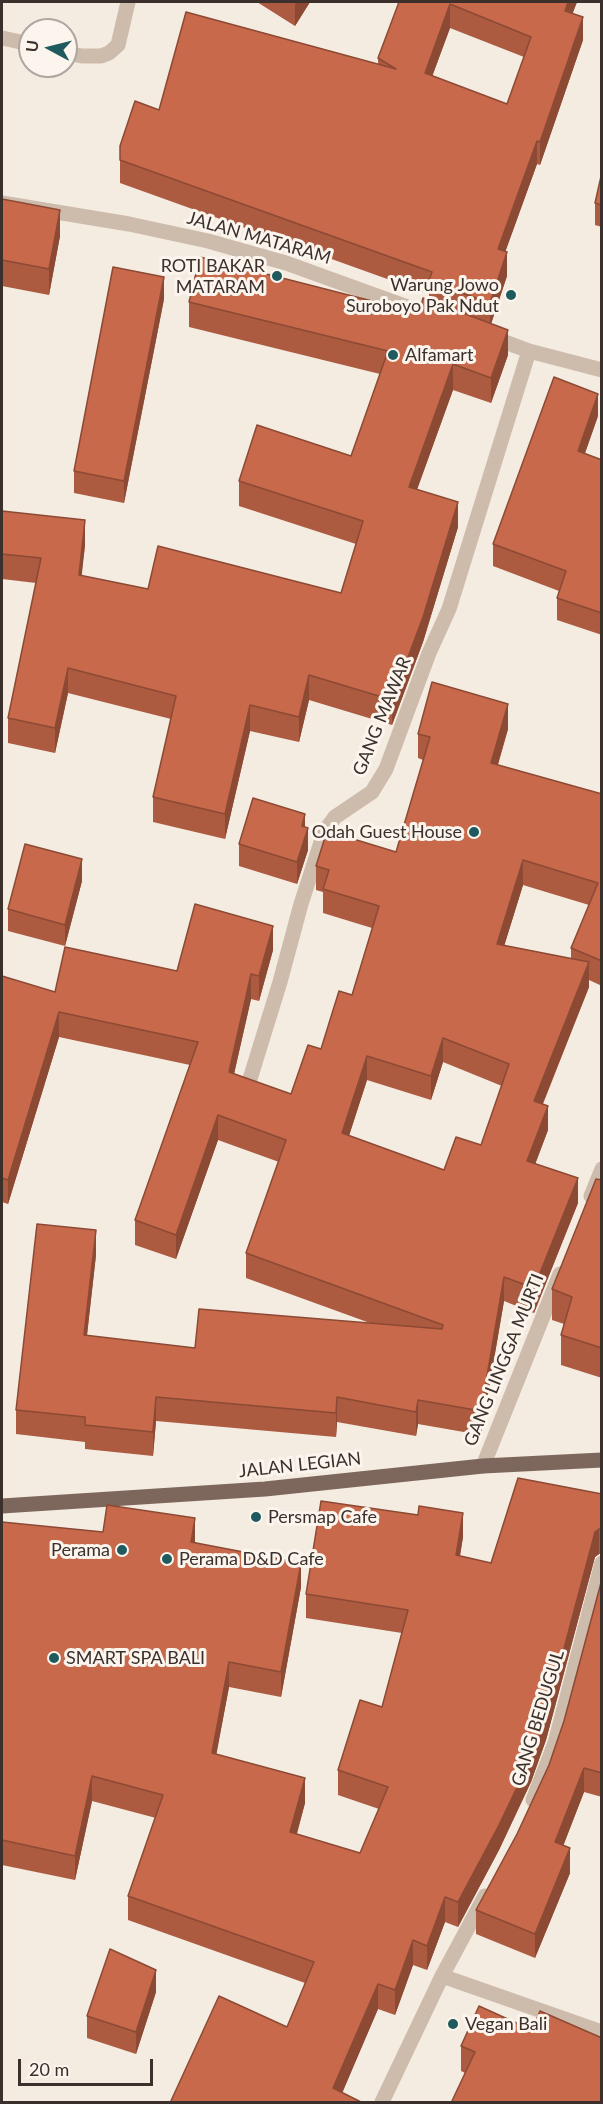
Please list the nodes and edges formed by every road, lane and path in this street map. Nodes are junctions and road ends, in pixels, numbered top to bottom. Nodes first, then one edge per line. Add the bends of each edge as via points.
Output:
1 (128, 2) edge
2 (2, 38) edge
3 (18, 41) edge
4 (78, 54) edge
5 (2, 203) edge
6 (452, 323) edge
7 (474, 331) edge
8 (529, 351) junction
9 (602, 370) edge
10 (250, 1079) edge
11 (602, 1169) edge
12 (584, 1213) edge
13 (566, 1257) edge
14 (602, 1460) edge
15 (483, 1466) junction
16 (2, 1506) edge
17 (602, 1563) edge
18 (526, 1815) edge
19 (492, 1884) edge
20 (442, 1976) junction
21 (602, 2032) edge
22 (382, 2103) edge

1 - 4 street via 118,45 101,56
2 - 3 street
5 - 6 street, JALAN MATARAM via 208,241 286,262
7 - 8 street
8 - 9 street
8 - 10 street, GANG MAWAR via 449,609 386,769 372,792 335,817 324,834
11 - 12 street
13 - 15 street, GANG LINGGA MURTI
14 - 15 main road, JALAN LEGIAN
15 - 16 main road, JALAN LEGIAN via 265,1490
17 - 18 street, GANG BEDUGUL via 555,1743
19 - 20 street
20 - 21 street
20 - 22 street

